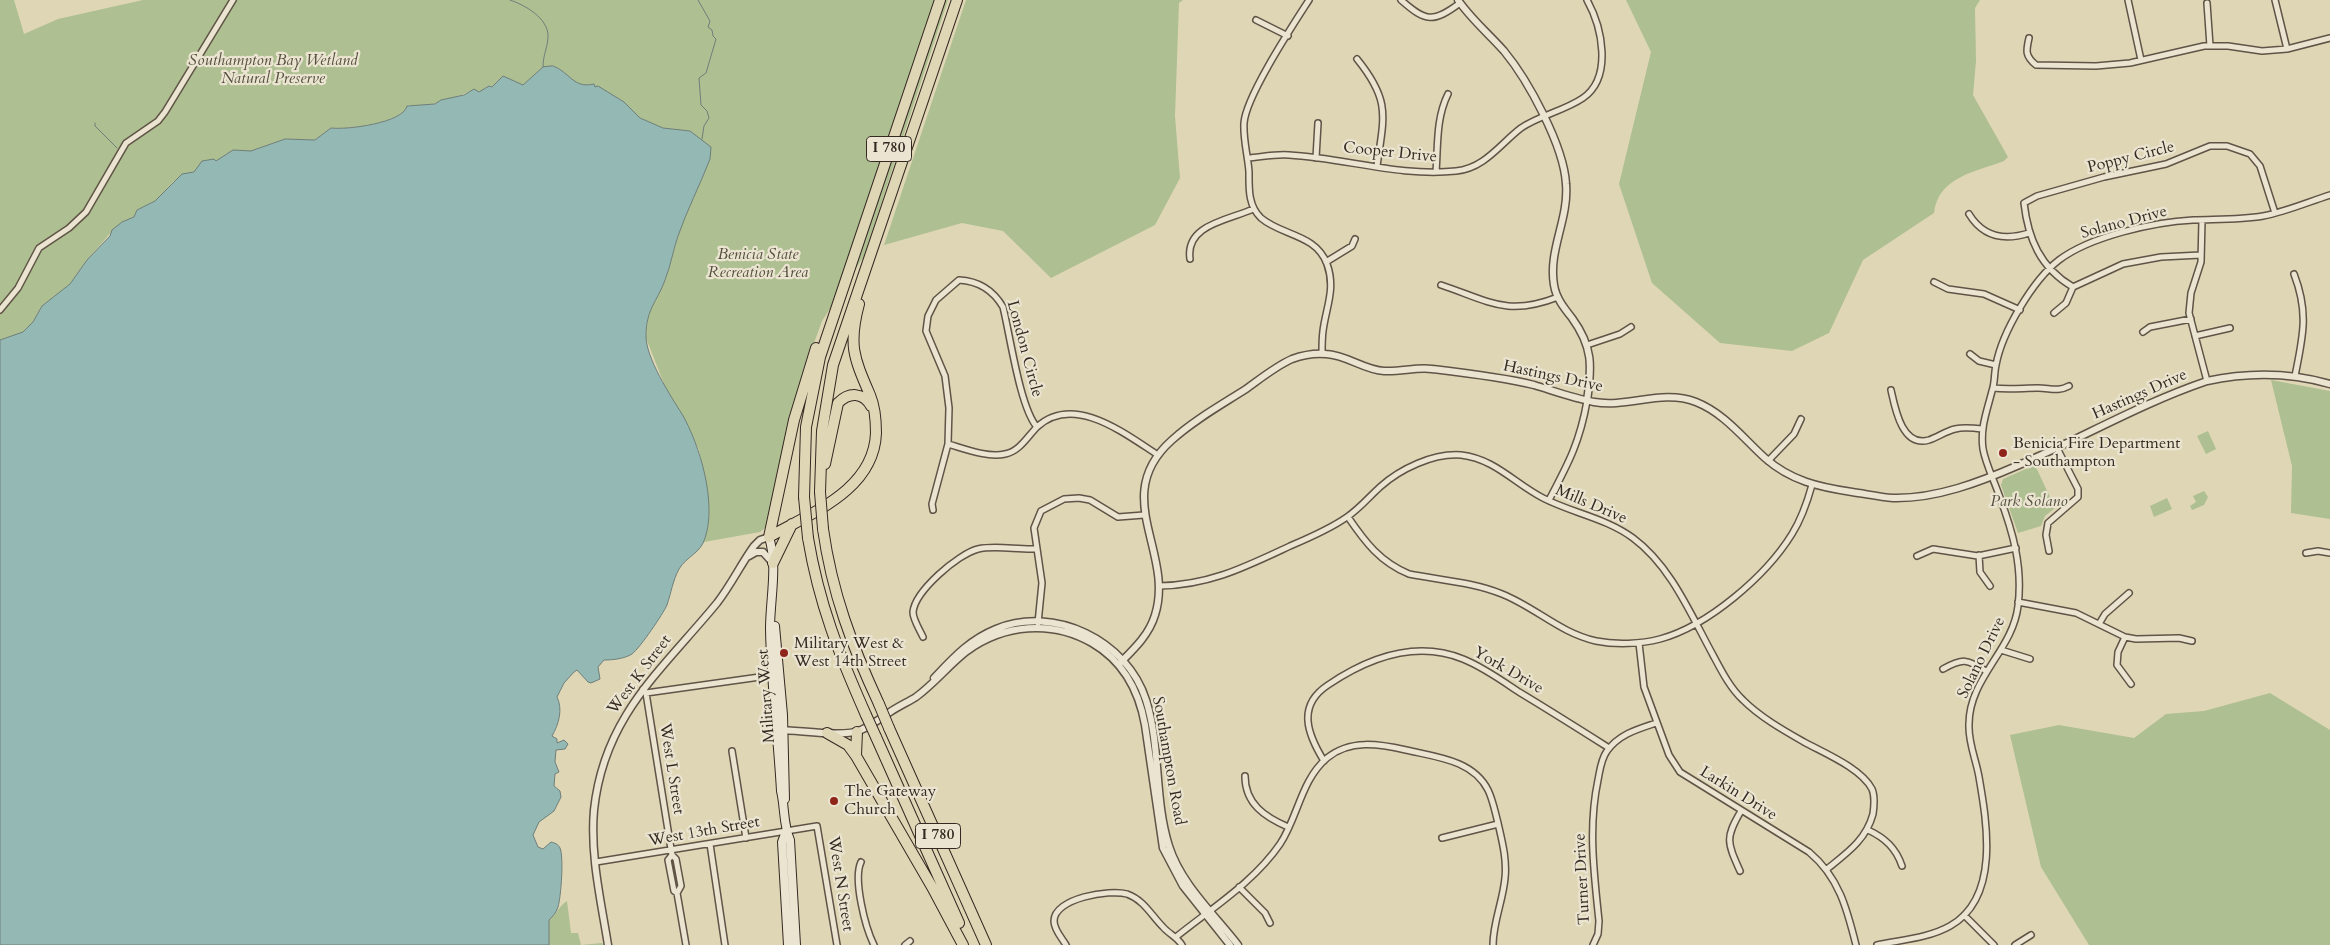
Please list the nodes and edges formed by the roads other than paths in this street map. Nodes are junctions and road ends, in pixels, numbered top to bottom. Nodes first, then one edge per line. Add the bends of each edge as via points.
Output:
1 (233, 0) edge
2 (940, 0) edge
3 (957, 0) edge
4 (1309, 0) edge
5 (1401, 0) edge
6 (1587, 0) edge
7 (2128, 0) edge
8 (2275, 0) edge
9 (1459, 2) edge
10 (2207, 3) dead end
11 (1256, 20) dead end
12 (1288, 36) junction
13 (2029, 38) dead end
14 (2330, 38) edge
15 (2210, 46) junction
16 (2287, 49) junction
17 (1357, 59) dead end
18 (2141, 60) junction
19 (1448, 94) dead end
20 (1544, 117) junction
21 (1318, 123) dead end
22 (1248, 158) junction
23 (1316, 158) junction
24 (1376, 166) junction
25 (1436, 172) junction
26 (2330, 195) edge
27 (1253, 209) junction
28 (2275, 213) junction
29 (1969, 214) dead end
30 (2202, 220) junction
31 (878, 230) junction
32 (2029, 233) junction
33 (1355, 239) dead end
34 (2201, 255) junction
35 (1190, 259) dead end
36 (1326, 262) junction
37 (2050, 268) junction
38 (2294, 274) dead end
39 (1934, 282) dead end
40 (1441, 285) dead end
41 (2073, 287) junction
42 (1558, 297) junction
43 (838, 299) junction
44 (0, 310) edge
45 (2020, 310) junction
46 (2054, 312) dead end
47 (2191, 319) junction
48 (1631, 327) dead end
49 (2230, 328) dead end
50 (2143, 332) dead end
51 (2195, 336) junction
52 (1587, 345) junction
53 (1322, 354) junction
54 (1970, 354) dead end
55 (1996, 365) junction
56 (2295, 376) junction
57 (2207, 381) junction
58 (2330, 384) edge
59 (2069, 386) dead end
60 (1993, 388) junction
61 (1891, 390) dead end
62 (1587, 401) junction
63 (875, 413) junction
64 (1801, 419) dead end
65 (1037, 427) junction
66 (1982, 429) junction
67 (948, 444) junction
68 (2057, 448) junction
69 (1158, 455) junction
70 (1768, 461) junction
71 (1992, 476) junction
72 (1812, 485) junction
73 (820, 492) junction
74 (1548, 500) junction
75 (933, 510) dead end
76 (1144, 515) junction
77 (1348, 517) junction
78 (792, 524) junction
79 (769, 538) junction
80 (2016, 548) junction
81 (1036, 549) junction
82 (2049, 551) dead end
83 (2306, 553) dead end
84 (2330, 553) edge
85 (1979, 555) junction
86 (1917, 556) dead end
87 (746, 558) junction
88 (773, 563) junction
89 (1159, 586) junction
90 (1990, 586) dead end
91 (2129, 593) dead end
92 (2018, 602) junction
93 (1696, 622) junction
94 (1038, 624) junction
95 (2099, 624) junction
96 (923, 637) dead end
97 (2125, 637) junction
98 (2192, 641) dead end
99 (1639, 643) junction
100 (2001, 650) junction
101 (2030, 660) dead end
102 (1121, 662) junction
103 (1944, 669) dead end
104 (1986, 671) junction
105 (776, 675) junction
106 (2131, 684) dead end
107 (645, 691) junction
108 (1656, 723) junction
109 (781, 730) junction
110 (857, 732) junction
111 (827, 733) junction
112 (1609, 748) junction
113 (732, 750) dead end
114 (856, 756) junction
115 (1324, 762) junction
116 (1245, 776) dead end
117 (1742, 810) junction
118 (1498, 824) junction
119 (817, 826) joint
120 (1288, 827) junction
121 (1868, 830) junction
122 (786, 832) junction
123 (746, 838) junction
124 (1442, 838) dead end
125 (710, 844) junction
126 (671, 853) junction
127 (596, 862) junction
128 (861, 862) dead end
129 (1902, 866) dead end
130 (1827, 869) junction
131 (1740, 871) dead end
132 (1240, 887) junction
133 (1207, 912) junction
134 (1964, 915) junction
135 (1270, 923) dead end
136 (2031, 935) dead end
137 (1176, 937) junction
138 (910, 941) dead end
139 (608, 945) edge
140 (686, 945) edge
141 (725, 945) edge
142 (788, 945) edge
143 (796, 945) edge
144 (837, 945) edge
145 (874, 945) edge
146 (904, 945) edge
147 (963, 945) edge
148 (968, 945) edge
149 (986, 945) edge
150 (1066, 945) edge
151 (1182, 945) edge
152 (1230, 945) edge
153 (1238, 945) edge
154 (1493, 945) edge
155 (1593, 945) edge
156 (1856, 945) edge
157 (1877, 945) edge
158 (1994, 945) edge
159 (2015, 945) edge

1 - 44 street via 165,112 126,143 86,212 39,248 18,288
2 - 43 highway, I 780
3 - 31 highway, I 780
4 - 12 street
5 - 9 street via 1415,12 1431,18 1446,14
6 - 20 street, Cooper Drive via 1601,37 1598,77 1584,97
7 - 18 street
8 - 16 street
9 - 20 street via 1514,63
10 - 15 street
11 - 12 street
12 - 22 street via 1246,113 1244,140
13 - 18 street via 2027,58 2036,65 2096,66
14 - 16 street
15 - 16 street via 2262,51
15 - 18 street
17 - 24 street via 1375,82 1382,102
19 - 25 street via 1439,118
20 - 25 street, Cooper Drive via 1523,127 1473,167
20 - 42 street via 1559,153 1566,183 1566,209 1552,260
21 - 23 street
22 - 23 street, Cooper Drive via 1288,155
22 - 27 street
23 - 24 street, Cooper Drive
24 - 25 street, Cooper Drive
26 - 28 street, Solano Drive
27 - 35 street via 1216,222 1199,232 1190,246
27 - 36 street via 1262,220 1307,240
28 - 30 street, Solano Drive
28 - 32 street, Poppy Circle via 2260,166 2250,154 2227,146 2216,146 2166,164 2054,190 2025,201
29 - 32 street via 1978,228 1986,232 2016,237
30 - 34 street
30 - 37 street, Solano Drive via 2167,223 2097,240 2076,249
31 - 63 highway via 877,245 857,311 852,345
31 - 73 highway, I 780 via 842,334 828,390 820,443
32 - 37 street, Poppy Circle via 2035,250
33 - 36 street via 1352,246
34 - 41 street via 2161,257 2123,264
34 - 47 street via 2189,304
36 - 53 street via 1332,292 1323,331
37 - 41 street, Poppy Circle
37 - 45 street, Solano Drive via 2033,286
38 - 56 street via 2304,305
39 - 45 street via 1948,289 1984,294
40 - 42 street via 1515,308
41 - 46 street via 2066,303
42 - 52 street
43 - 79 highway via 804,383
43 - 148 highway, I 780, bridge via 811,392 805,442 804,497 815,578 835,645
45 - 55 street, Solano Drive
47 - 50 street via 2150,327
47 - 51 street
48 - 52 street
49 - 51 street
51 - 57 street
52 - 62 street via 1592,368
53 - 62 street, Hastings Drive via 1345,357 1379,371 1427,368 1521,382
53 - 69 street, Hastings Drive via 1306,355 1282,364 1176,436
54 - 55 street via 1979,361
55 - 60 street, Solano Drive
56 - 57 street, Hastings Drive via 2244,374
56 - 58 street, Hastings Drive
57 - 68 street, Hastings Drive
59 - 60 street via 2058,390
60 - 66 street, Solano Drive
61 - 66 street via 1899,421 1914,438 1930,440 1954,429
62 - 70 street, Hastings Drive via 1612,403 1665,397 1690,400 1722,417
62 - 74 street via 1575,450
63 - 73 highway via 868,401 857,395 850,395 838,403
63 - 78 highway via 876,439 864,472 837,497
64 - 70 street via 1794,434
65 - 67 street via 1026,441 1006,454 976,452
65 - 67 street, London Circle via 1021,386 1003,307 987,288 959,280 936,300 928,316 926,331 945,376 949,408
65 - 69 street via 1059,414 1084,416 1111,426
66 - 71 street, Solano Drive via 1983,450
67 - 75 street, London Circle
68 - 71 street, Hastings Drive
68 - 82 street via 2078,489 2078,497 2048,523
69 - 76 street, Hastings Drive via 1144,486
70 - 72 street, Hastings Drive via 1792,478
71 - 72 street, Hastings Drive via 1944,492 1913,497 1892,498
71 - 80 street, Solano Drive
72 - 93 street via 1799,523 1781,550 1727,603
73 - 149 highway, I 780, bridge via 822,529 840,611
74 - 77 street, Mills Drive via 1486,461 1454,455 1422,462 1394,476
74 - 93 street, Mills Drive via 1606,522 1643,546 1666,572
76 - 81 street via 1118,517 1084,498 1064,499 1046,507 1038,515 1034,528
76 - 89 street, Hastings Drive
77 - 89 street, Mills Drive via 1230,574 1181,585
77 - 99 street via 1379,557 1409,574 1497,592 1576,635 1608,642
78 - 79 highway
78 - 88 highway
79 - 87 street, West K Street via 758,542
79 - 88 main road, Military West
80 - 85 street
80 - 92 street, Solano Drive
81 - 94 street via 1042,584
81 - 96 street via 982,548 958,558 922,593 915,606 913,614
83 - 84 street
85 - 86 street via 1933,550
85 - 90 street via 1980,572
87 - 88 street via 763,552
87 - 107 street, West K Street via 723,594
88 - 105 main road, Military West
89 - 102 street, Hastings Drive via 1154,617 1144,637
91 - 95 street via 2104,614
92 - 95 street via 2063,609
92 - 100 street, Solano Drive via 2015,619
93 - 99 street via 1662,638
93 - 121 street, Mills Drive via 1723,673 1743,700 1756,712 1865,780 1872,789 1874,808
94 - 102 street, Southampton Road via 1059,624 1088,634 1101,641
94 - 110 street, Southampton Road via 1010,624 972,641 916,697
95 - 97 street
97 - 98 street
97 - 106 street via 2118,652 2117,665
99 - 108 street, Larkin Drive via 1644,687
100 - 101 street
100 - 104 street, Solano Drive
102 - 133 street, Southampton Road via 1138,683 1149,710 1169,846
103 - 104 street via 1963,660
104 - 134 street, Solano Drive via 1972,700 1969,724 1987,826 1987,860 1984,875
105 - 107 street
105 - 109 main road, Military West
107 - 126 street, West L Street
107 - 127 street, West K Street via 618,727 602,770 594,816
108 - 112 street via 1628,733
108 - 117 street, Larkin Drive via 1668,755 1680,772
109 - 111 street, Southampton Road
109 - 122 main road, Military West
110 - 111 street, Southampton Road
110 - 114 highway
111 - 114 highway via 848,745
112 - 115 street, York Drive via 1464,659 1435,651 1416,651 1397,653 1367,663 1318,693 1310,708 1307,725
112 - 155 street, Turner Drive via 1597,782 1591,837 1599,921
113 - 123 street
114 - 147 highway
115 - 118 street via 1340,750 1371,744 1456,762 1475,773 1485,784
115 - 120 street via 1309,780
116 - 120 street via 1247,791 1258,810
117 - 130 street, Larkin Drive via 1809,852
117 - 131 street via 1728,840
118 - 124 street
118 - 154 street via 1506,868
119 - 122 street, West 13th Street
119 - 144 street, West N Street
120 - 132 street via 1268,859
121 - 129 street via 1891,846
121 - 130 street, Mills Drive via 1857,845
122 - 123 street, West 13th Street
122 - 142 main road, Military West via 782,842
122 - 143 main road, Military West via 790,840
123 - 125 street, West 13th Street
125 - 126 street, West 13th Street
125 - 141 street
126 - 127 street, West 13th Street
126 - 140 street, West L Street via 676,860 681,886 677,893
127 - 139 street, West K Street
128 - 145 street via 858,874 861,896
130 - 156 street, Larkin Drive via 1844,902
132 - 133 street
132 - 135 street via 1265,913
133 - 137 street
133 - 152 street, Southampton Road
133 - 153 street, Southampton Road
134 - 157 street, Solano Drive via 1942,929
134 - 158 street
136 - 159 street
137 - 150 street via 1138,899 1120,892 1106,893 1073,900 1057,912 1055,925
137 - 151 street
138 - 146 street

